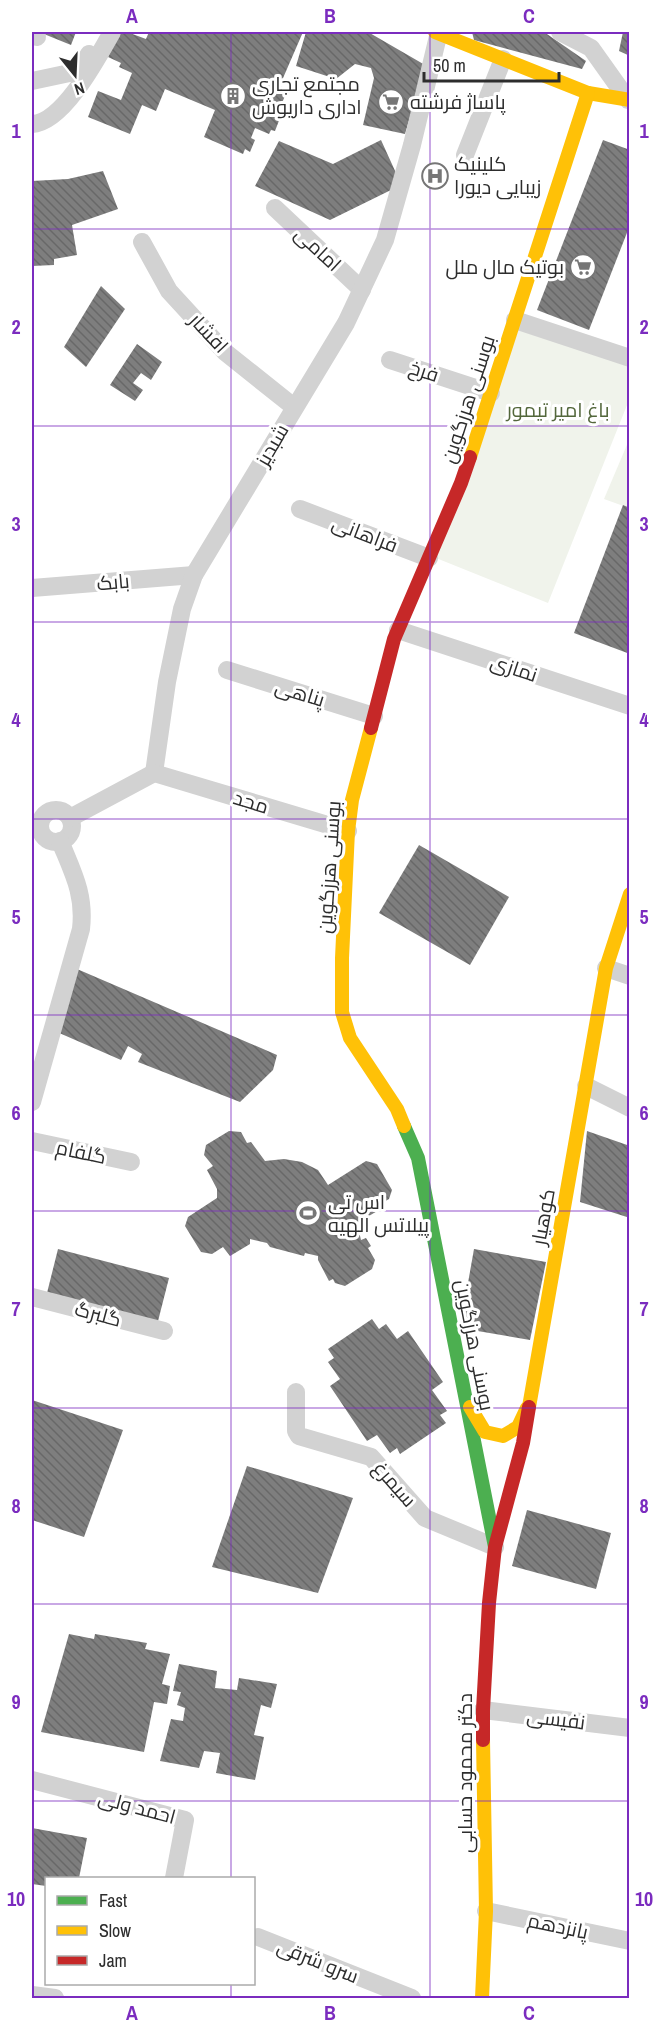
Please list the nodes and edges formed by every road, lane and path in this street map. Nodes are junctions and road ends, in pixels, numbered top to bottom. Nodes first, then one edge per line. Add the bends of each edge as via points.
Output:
1 (103, 32) edge
2 (112, 32) edge
3 (438, 32) edge
4 (560, 32) edge
5 (503, 59) junction
6 (32, 81) edge
7 (588, 93) junction
8 (629, 100) edge
9 (32, 124) edge
10 (465, 155) dead end
11 (275, 208) dead end
12 (142, 242) dead end
13 (362, 290) junction
14 (515, 320) junction
15 (630, 358) edge
16 (390, 360) dead end
17 (491, 393) junction
18 (294, 407) junction
19 (300, 509) dead end
20 (429, 558) junction
21 (194, 575) junction
22 (32, 588) edge
23 (398, 630) junction
24 (226, 670) dead end
25 (630, 705) edge
26 (374, 716) junction
27 (154, 773) junction
28 (70, 818) junction
29 (36, 821) edge
30 (348, 831) junction
31 (60, 841) junction
32 (630, 894) edge
33 (606, 968) junction
34 (630, 976) edge
35 (586, 1086) junction
36 (32, 1102) edge
37 (630, 1108) edge
38 (32, 1141) edge
39 (131, 1162) dead end
40 (32, 1297) edge
41 (164, 1331) dead end
42 (296, 1392) dead end
43 (466, 1399) junction
44 (531, 1400) junction
45 (495, 1547) junction
46 (483, 1710) junction
47 (630, 1728) edge
48 (32, 1780) edge
49 (174, 1877) edge
50 (486, 1911) junction
51 (258, 1937) dead end
52 (630, 1941) edge
53 (32, 1995) edge
54 (55, 1998) edge
55 (412, 1998) edge
56 (482, 1998) edge

1 - 6 street via 79,70
2 - 9 street via 90,71 64,104 40,124
3 - 5 street
3 - 13 street, شبدیز via 412,145 384,240
4 - 8 street via 591,48
5 - 7 street
5 - 10 street
7 - 8 street
7 - 14 street, بوسنی هرزگوین
11 - 13 street, امامی
12 - 18 street, افشار via 170,291 225,352
13 - 18 street, شبدیز
14 - 15 street
14 - 17 street, بوسنی هرزگوین
16 - 17 street, فرخ
17 - 20 street, بوسنی هرزگوین via 461,483
18 - 21 street, شبدیز
19 - 20 street, فراهانی
20 - 23 street, بوسنی هرزگوین
21 - 22 street, بابک
21 - 27 street, شبدیز via 182,609 167,682
23 - 25 street, نمازی
23 - 26 street, بوسنی هرزگوین
24 - 26 street, پناهی
26 - 30 street, بوسنی هرزگوین
27 - 28 street
27 - 30 street, مجد
28 - 29 street via 54,810
28 - 31 street via 70,835
29 - 31 street via 43,835
30 - 43 street, بوسنی هرزگوین via 342,1012 350,1038 397,1109 418,1158
31 - 36 street via 81,896 81,929
32 - 33 street, کوهیار
33 - 34 street
33 - 35 street, کوهیار
35 - 37 street
35 - 44 street, کوهیار
38 - 39 street, گلفام
40 - 41 street, گلبرگ
42 - 45 street, سیمرغ via 299,1436 371,1457 425,1518
43 - 44 street via 485,1432 502,1436 518,1427
43 - 45 street, بوسنی هرزگوین
44 - 45 street, کوهیار
45 - 46 street, دکتر محمود حسابی
46 - 47 street, نفیسی
46 - 50 street, دکتر محمود حسابی
48 - 49 street, احمد ولی via 185,1820
50 - 52 street, پانزدهم
50 - 56 street, دکتر محمود حسابی
51 - 55 street, سرو شرقی
53 - 54 street

